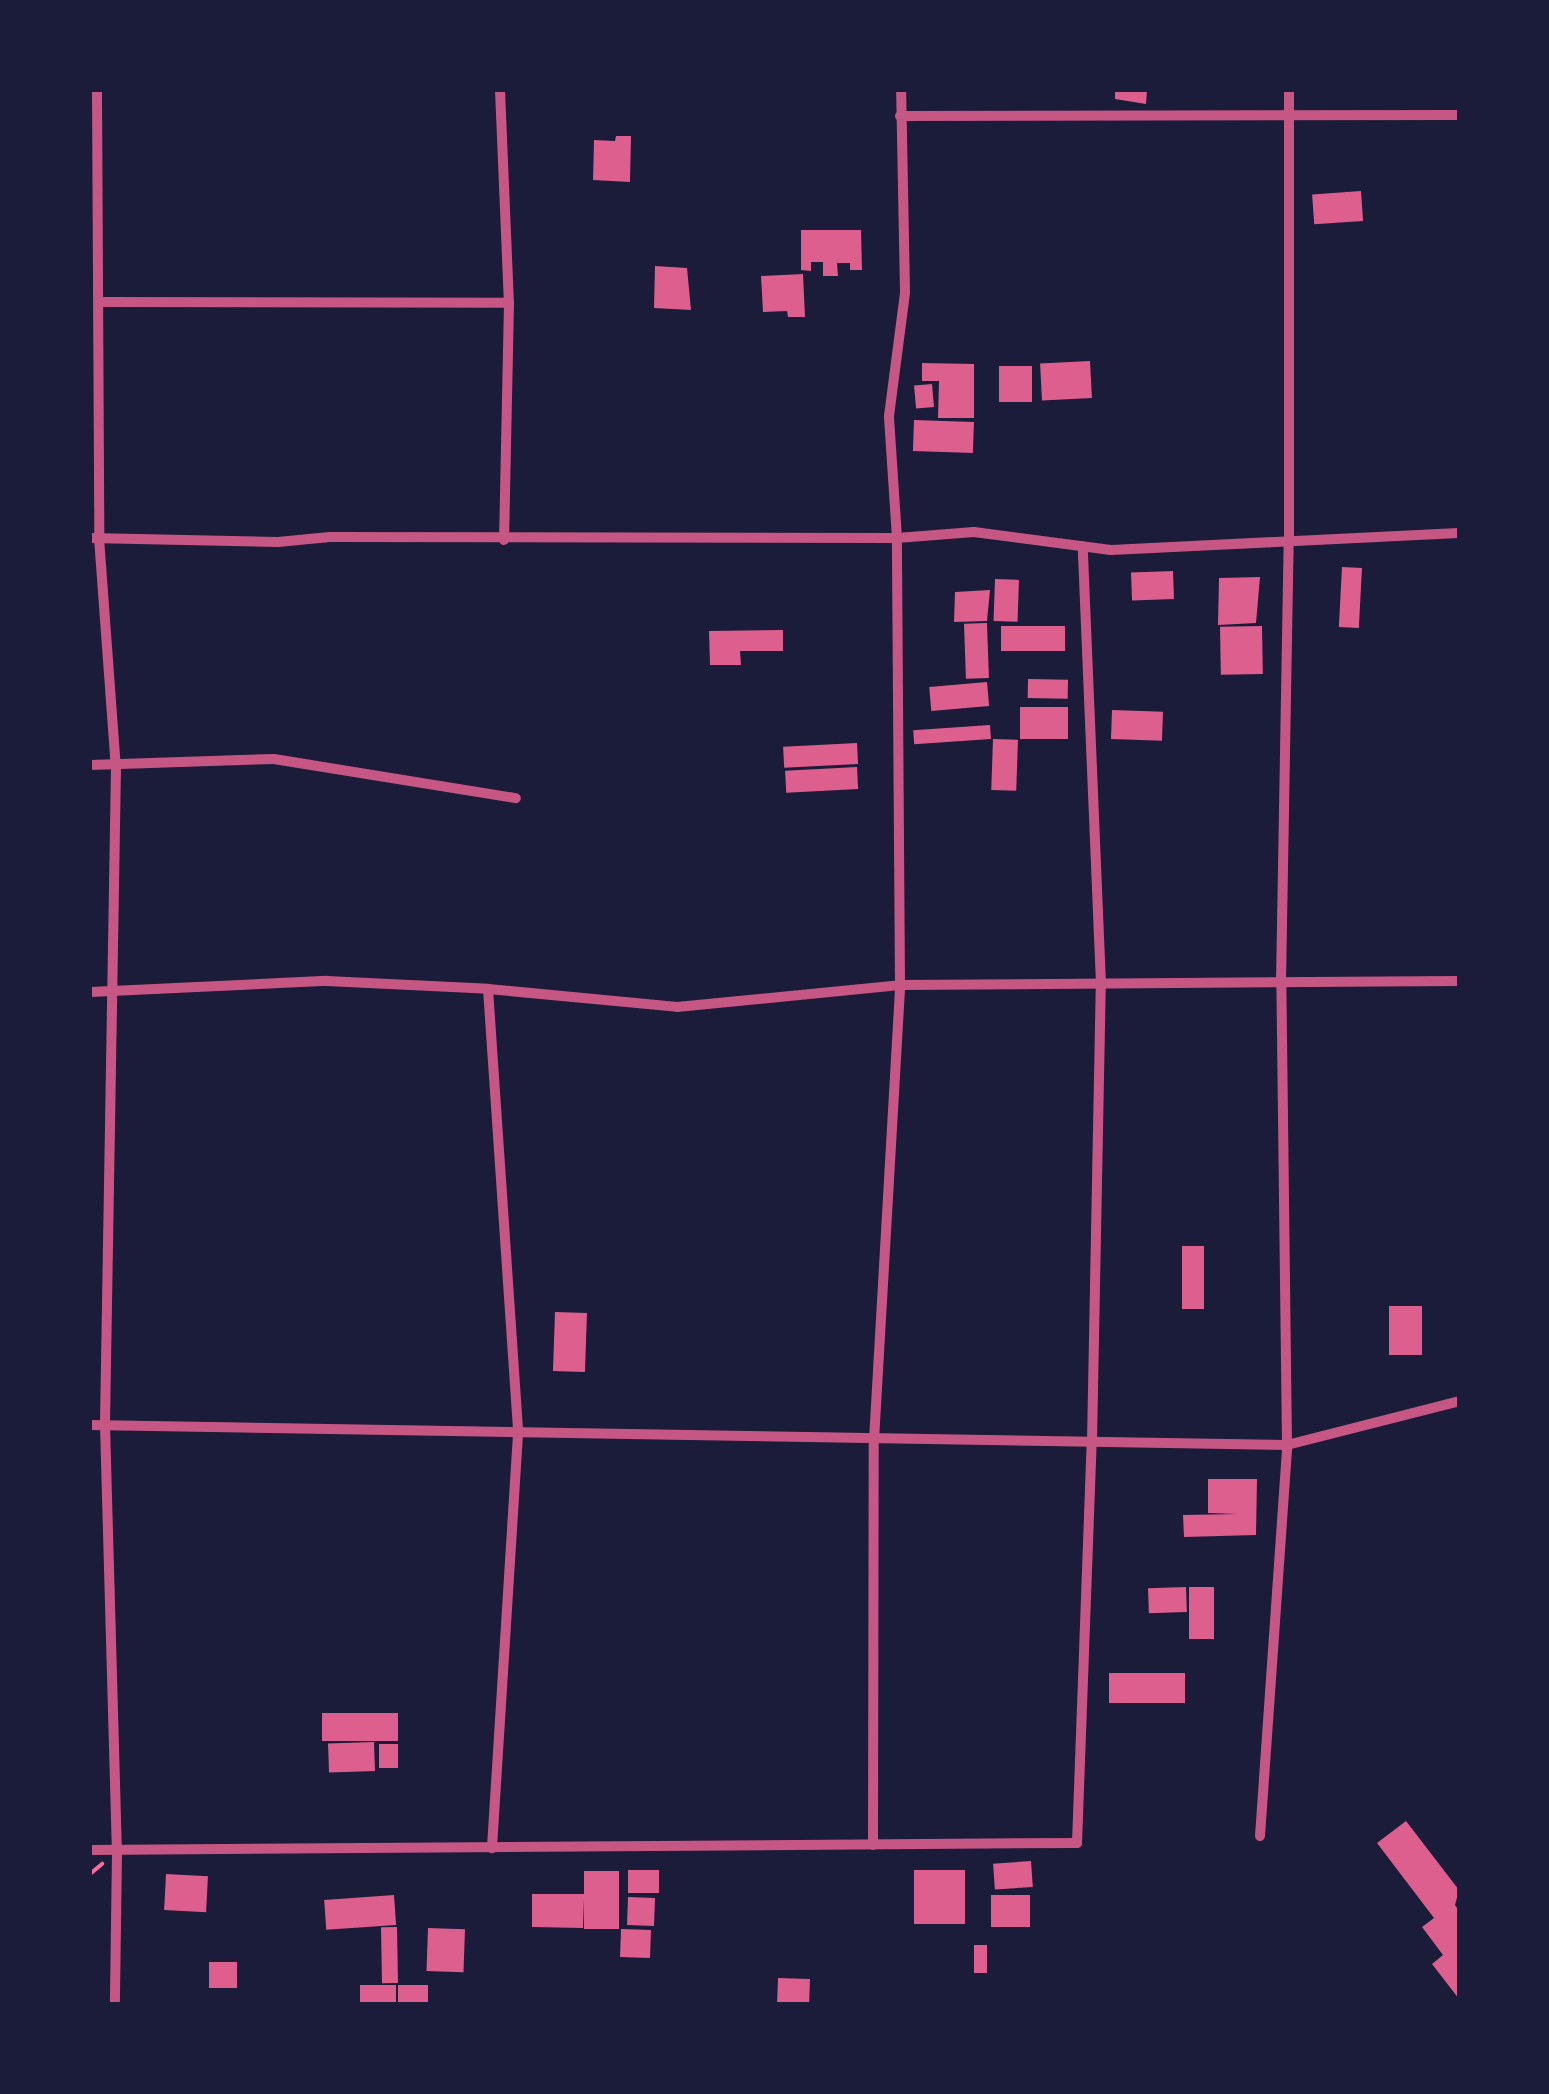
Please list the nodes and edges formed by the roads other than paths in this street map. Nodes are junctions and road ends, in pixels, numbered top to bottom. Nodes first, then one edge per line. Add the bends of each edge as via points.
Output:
1 (96, 90) edge
2 (500, 90) edge
3 (900, 90) edge
4 (1289, 90) edge
5 (1459, 115) edge
6 (900, 116) junction
7 (1290, 116) junction
8 (100, 302) junction
9 (509, 303) junction
10 (1459, 532) edge
11 (94, 538) edge
12 (897, 538) junction
13 (504, 540) junction
14 (1289, 542) junction
15 (1083, 546) junction
16 (90, 766) edge
17 (116, 767) junction
18 (516, 798) dead end
19 (1459, 981) edge
20 (1281, 982) junction
21 (1101, 984) junction
22 (900, 986) junction
23 (488, 989) junction
24 (90, 992) edge
25 (110, 992) junction
26 (1459, 1400) edge
27 (90, 1425) edge
28 (105, 1425) junction
29 (518, 1434) junction
30 (874, 1440) junction
31 (1092, 1442) junction
32 (1287, 1444) junction
33 (1260, 1836) dead end
34 (873, 1844) junction
35 (492, 1848) junction
36 (90, 1850) edge
37 (117, 1852) junction
38 (115, 2004) edge

1 - 8 street
2 - 9 street
3 - 6 street
4 - 7 street
5 - 7 street
6 - 7 street
6 - 12 street via 905,292 889,416
7 - 14 street
8 - 9 street
8 - 11 street
9 - 13 street
10 - 14 street
11 - 13 street
11 - 17 street
12 - 13 street
12 - 15 street via 974,532
12 - 22 street
14 - 15 street
14 - 20 street
15 - 21 street
16 - 17 street
17 - 18 street via 274,759
17 - 25 street
19 - 20 street
20 - 21 street
20 - 32 street
21 - 22 street
21 - 31 street
22 - 23 street via 678,1006
22 - 30 street
23 - 25 street via 327,981
23 - 29 street
24 - 25 street
25 - 28 street
26 - 32 street
27 - 28 street
28 - 29 street
28 - 37 street
29 - 30 street
29 - 35 street
30 - 31 street
30 - 34 street
31 - 32 street
31 - 34 street via 1077,1842
32 - 33 street
34 - 35 street
35 - 37 street
36 - 37 street
37 - 38 street

